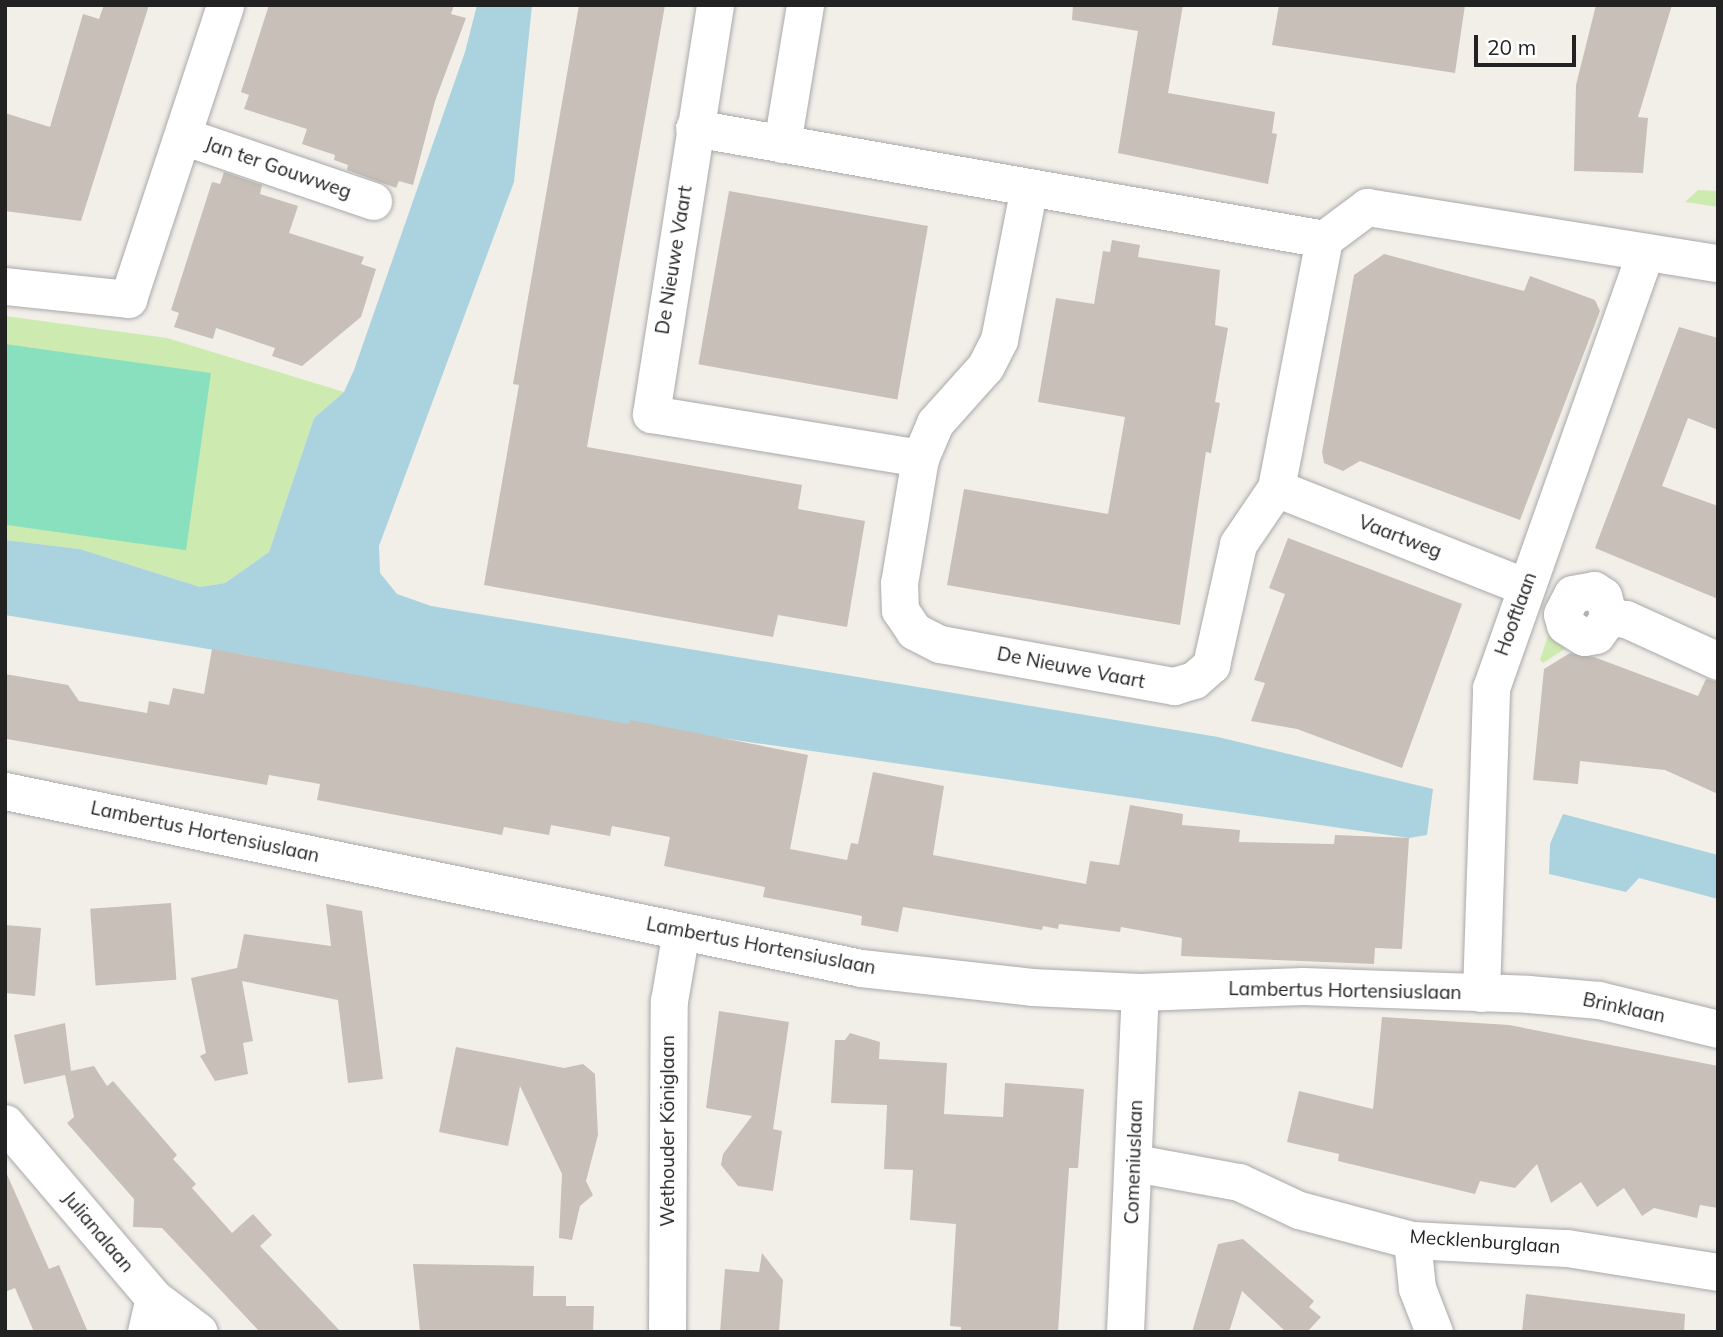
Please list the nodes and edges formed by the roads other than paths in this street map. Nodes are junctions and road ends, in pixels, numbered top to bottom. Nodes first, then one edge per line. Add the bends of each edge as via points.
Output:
1 (225, 5) edge
2 (715, 5) edge
3 (805, 5) edge
4 (694, 128) junction
5 (183, 136) junction
6 (782, 144) junction
7 (1029, 187) junction
8 (373, 201) dead end
9 (1324, 239) junction
10 (1646, 253) junction
11 (1718, 263) edge
12 (5, 286) edge
13 (919, 458) junction
14 (1276, 488) junction
15 (1524, 586) junction
16 (1609, 617) dead end
17 (1718, 661) edge
18 (5, 791) edge
19 (681, 931) junction
20 (1140, 992) junction
21 (1481, 993) junction
22 (1528, 995) joint
23 (1718, 1029) edge
24 (5, 1123) edge
25 (1135, 1163) junction
26 (1412, 1240) junction
27 (1718, 1272) edge
28 (150, 1315) edge
29 (199, 1332) edge
30 (667, 1332) edge
31 (1125, 1332) edge
32 (1434, 1332) edge

1 - 5 street, Jan ter Gouwweg
2 - 4 street, De Nieuwe Vaart
3 - 6 street
4 - 6 street
4 - 13 street, De Nieuwe Vaart via 651,414
5 - 8 street, Jan ter Gouwweg
5 - 12 street, Jan ter Gouwweg via 128,299
6 - 7 street
7 - 9 street
7 - 13 street, De Nieuwe Vaart via 999,340 985,367 935,423
9 - 10 street via 1367,206
9 - 14 street
10 - 11 street
10 - 15 street, Hooftlaan
13 - 14 street, De Nieuwe Vaart via 899,583 900,610 914,631 940,643 1174,686 1194,680 1211,665 1238,544
14 - 15 street, Vaartweg
15 - 21 street, Hooftlaan via 1491,688
16 - 17 street via 1626,619
18 - 19 street, Lambertus Hortensiuslaan
19 - 20 street, Lambertus Hortensiuslaan via 861,968 1032,988
19 - 30 street, Wethouder Königlaan via 669,1001
20 - 21 street, Lambertus Hortensiuslaan via 1303,986
20 - 25 street, Comeniuslaan
21 - 22 street, Lambertus Hortensiuslaan
22 - 23 street, Brinklaan via 1598,1000
24 - 28 street, Julianalaan
25 - 26 street, Mecklenburglaan via 1239,1182 1299,1210
25 - 31 street, Comeniuslaan
26 - 27 street, Mecklenburglaan via 1567,1248
26 - 32 street via 1418,1289
28 - 29 street, Julianalaan

